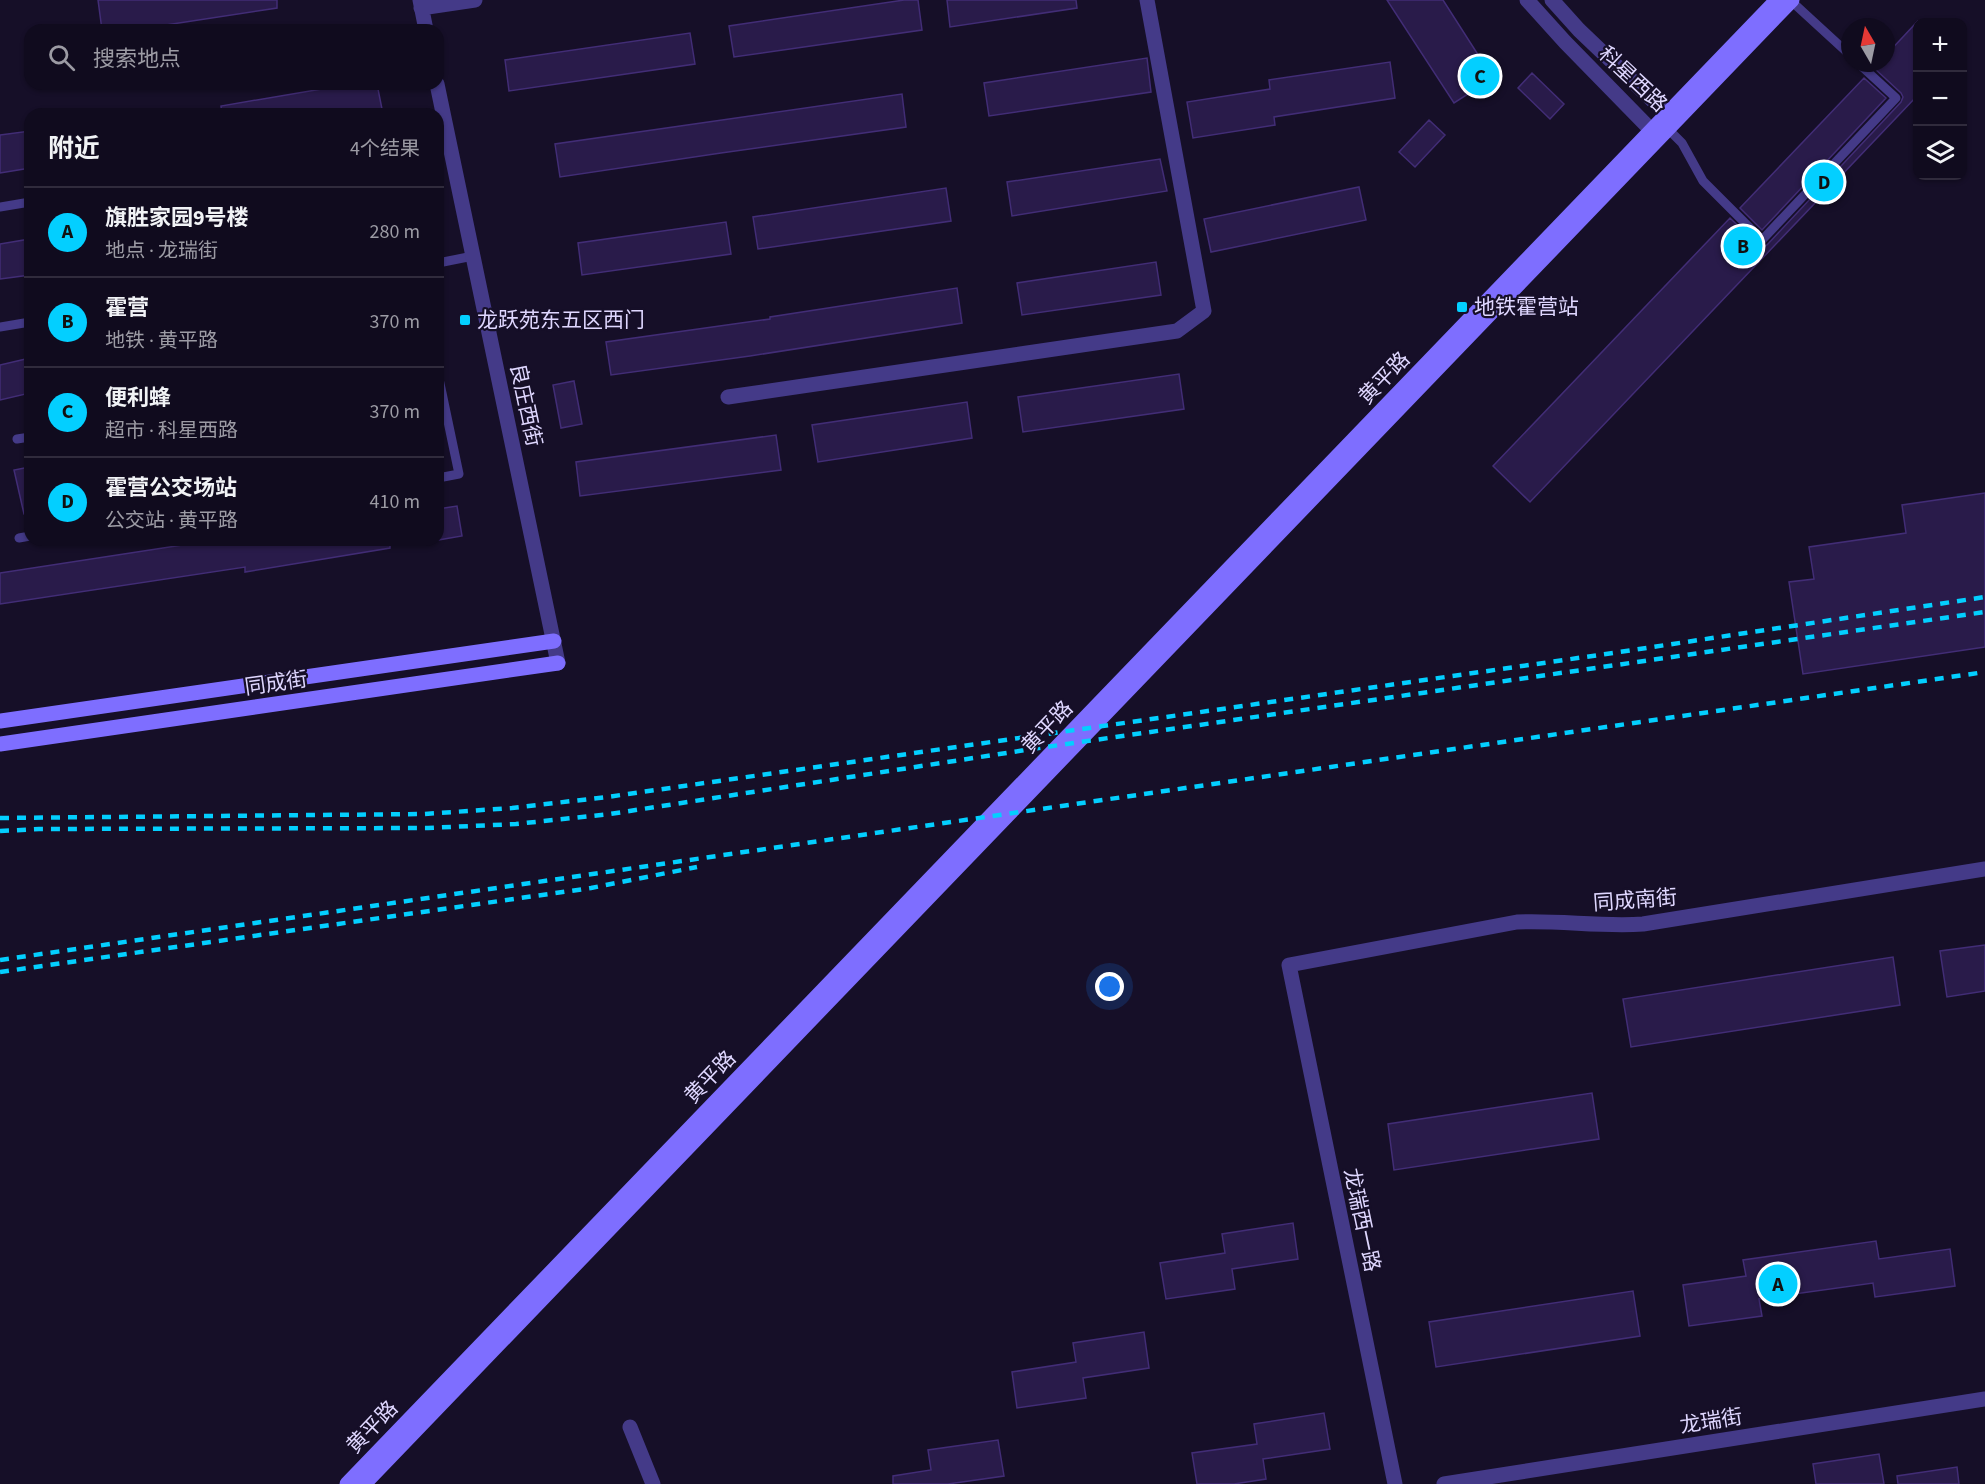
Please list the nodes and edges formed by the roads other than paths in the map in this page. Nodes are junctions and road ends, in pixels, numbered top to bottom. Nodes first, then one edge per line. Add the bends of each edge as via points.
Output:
1 (475, 0) edge
2 (1147, 0) edge
3 (1527, 0) edge
4 (1552, 0) edge
5 (1788, 0) edge
6 (421, 4) edge
7 (425, 24) edge
8 (1841, 48) edge
9 (1868, 72) edge
10 (438, 90) edge
11 (442, 108) edge
12 (444, 117) edge
13 (1667, 122) junction
14 (1652, 131) junction
15 (24, 203) edge
16 (0, 207) edge
17 (473, 256) junction
18 (444, 262) edge
19 (24, 323) edge
20 (0, 327) edge
21 (728, 397) dead end
22 (444, 403) edge
23 (24, 438) edge
24 (17, 439) dead end
25 (444, 477) edge
26 (24, 537) edge
27 (19, 538) dead end
28 (554, 640) junction
29 (558, 663) joint
30 (0, 721) edge
31 (0, 744) edge
32 (1985, 869) edge
33 (1289, 965) joint
34 (1985, 1399) edge
35 (630, 1427) dead end
36 (347, 1484) edge
37 (364, 1484) edge
38 (653, 1484) edge
39 (1395, 1484) edge
40 (1444, 1484) edge

1 - 6 street
2 - 21 street via 1204,310 1177,331
3 - 14 street, 科星西路
4 - 13 street, 科星西路
5 - 8 lane
5 - 13 main road, 黄平路
6 - 7 street
9 - 13 lane via 1896,98 1762,240 1703,181
10 - 11 street, 良庄西街
12 - 17 street, 良庄西街
13 - 14 street, 科星西路
13 - 37 main road, 黄平路
14 - 36 main road, 黄平路
15 - 16 lane
17 - 18 lane
17 - 28 street, 良庄西街
19 - 20 lane
22 - 25 lane via 459,474
23 - 24 lane
26 - 27 lane
28 - 29 street, 良庄西街
28 - 30 main road, 同成街
29 - 31 main road, 同成街
32 - 33 street, 同成南街 via 1643,924 1517,922
33 - 39 street, 龙瑞西一路
34 - 40 street, 龙瑞街
35 - 38 street

